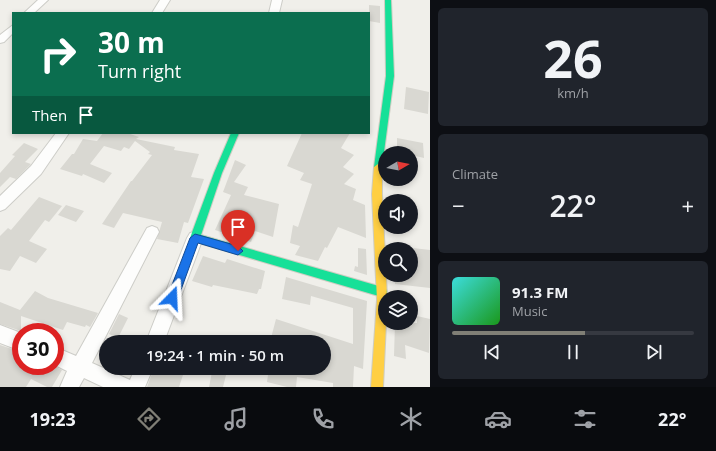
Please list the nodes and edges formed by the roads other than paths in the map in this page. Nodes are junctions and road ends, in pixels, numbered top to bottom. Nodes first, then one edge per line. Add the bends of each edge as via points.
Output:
1 (43, 0) edge
2 (165, 0) edge
3 (277, 0) edge
4 (388, 0) edge
5 (30, 12) edge
6 (158, 12) edge
7 (274, 12) edge
8 (12, 29) edge
9 (0, 40) edge
10 (62, 134) edge
11 (235, 134) edge
12 (0, 205) edge
13 (152, 232) dead end
14 (195, 238) junction
15 (382, 290) edge
16 (378, 291) edge
17 (380, 330) edge
18 (0, 334) edge
19 (158, 335) edge
20 (12, 339) edge
21 (64, 360) edge
22 (81, 367) junction
23 (141, 375) edge
24 (69, 387) edge
25 (124, 387) edge
26 (136, 387) edge
27 (377, 387) edge

1 - 5 street
2 - 6 street
3 - 7 street
4 - 15 street via 390,76 378,180
8 - 9 street
10 - 12 street via 36,170
11 - 14 street
13 - 22 street
14 - 16 street
14 - 19 street
17 - 27 street
18 - 20 street
21 - 22 street
22 - 24 street
22 - 25 street
23 - 26 street

